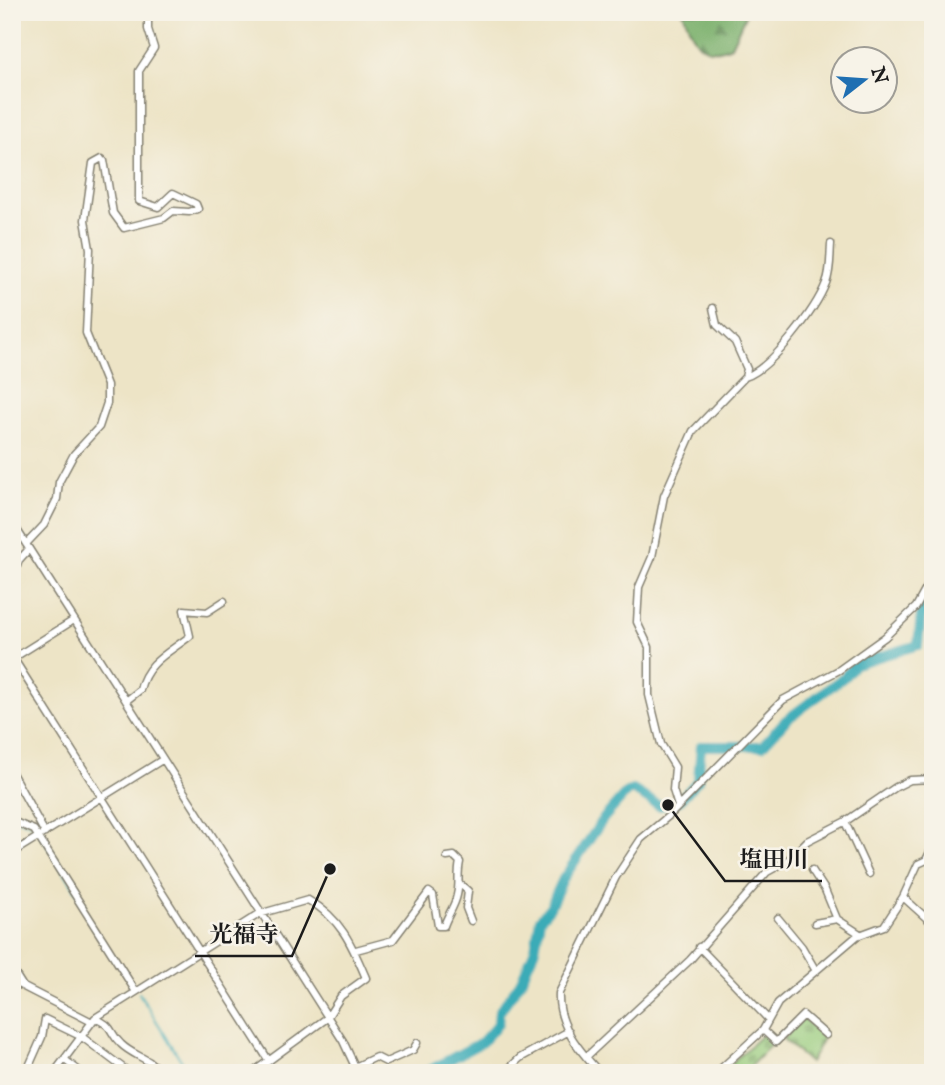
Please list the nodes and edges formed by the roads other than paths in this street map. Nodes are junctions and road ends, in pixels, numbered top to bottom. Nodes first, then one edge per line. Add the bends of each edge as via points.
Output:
1 (107, 12) edge
2 (120, 12) edge
3 (148, 12) edge
4 (831, 244) dead end
5 (713, 308) dead end
6 (745, 377) junction
7 (12, 523) edge
8 (27, 546) junction
9 (12, 581) edge
10 (933, 583) edge
11 (224, 601) dead end
12 (75, 620) junction
13 (13, 658) edge
14 (126, 702) junction
15 (162, 760) junction
16 (12, 773) edge
17 (933, 779) edge
18 (102, 796) junction
19 (678, 806) junction
20 (933, 816) edge
21 (12, 821) edge
22 (845, 822) junction
23 (41, 835) junction
24 (12, 853) edge
25 (447, 857) dead end
26 (930, 858) edge
27 (812, 870) dead end
28 (869, 874) dead end
29 (460, 884) junction
30 (903, 897) junction
31 (259, 914) junction
32 (778, 918) dead end
33 (836, 919) junction
34 (471, 921) dead end
35 (815, 923) dead end
36 (933, 924) edge
37 (860, 934) junction
38 (699, 947) junction
39 (356, 950) junction
40 (200, 951) junction
41 (12, 969) edge
42 (816, 971) junction
43 (12, 981) edge
44 (24, 987) junction
45 (136, 992) junction
46 (327, 1018) junction
47 (768, 1019) junction
48 (93, 1020) junction
49 (763, 1030) junction
50 (569, 1031) junction
51 (826, 1035) dead end
52 (82, 1037) junction
53 (417, 1043) dead end
54 (586, 1057) junction
55 (65, 1060) junction
56 (269, 1061) junction
57 (357, 1070) edge
58 (26, 1073) edge
59 (54, 1073) edge
60 (82, 1073) edge
61 (130, 1073) edge
62 (161, 1073) edge
63 (252, 1073) edge
64 (504, 1073) edge
65 (600, 1073) edge
66 (716, 1073) edge

1 - 2 street via 113,16
3 - 8 street via 154,48 139,71 139,201 158,207 173,193 198,209 173,211 164,218 124,228 113,213 104,160 93,163 85,220 90,249 86,333 107,384 107,402 99,426 74,454 44,525
4 - 6 street via 828,280 813,311 760,369
5 - 6 street via 721,332 735,342 746,361
6 - 19 street via 693,431 664,496 652,557 639,587 637,622 649,647 649,695 661,744 675,767 673,790
7 - 8 street
8 - 9 street
8 - 12 street
10 - 19 street via 916,607 885,636 839,670 783,700
11 - 14 street via 207,612 184,610 190,636 156,660 140,691
12 - 13 street
12 - 14 street
13 - 18 street
14 - 15 street
15 - 18 street
15 - 31 street
16 - 23 street
17 - 22 street via 903,783
18 - 23 street
18 - 40 street
19 - 50 street via 632,849 591,926 559,993
20 - 26 street
21 - 23 street
22 - 28 street
22 - 38 street via 807,841 788,861 767,872
23 - 24 street
23 - 45 street
25 - 29 street via 460,862
26 - 30 street via 918,864
27 - 33 street
29 - 34 street via 468,891 466,908
29 - 39 street via 444,926 438,926 429,892 393,940
30 - 36 street
30 - 37 street via 884,926
31 - 39 street via 308,900 336,920
31 - 40 street
31 - 46 street
32 - 42 street
33 - 35 street
33 - 37 street
37 - 42 street
38 - 47 street
38 - 54 street
39 - 46 street via 366,978 341,996
40 - 45 street
40 - 56 street
41 - 44 street
42 - 47 street via 778,1003
43 - 44 street
44 - 48 street
45 - 48 street
46 - 56 street
46 - 57 street
47 - 49 street
48 - 52 street
48 - 62 street via 109,1025 119,1043
49 - 51 street via 776,1042 803,1015
49 - 66 street
50 - 54 street
50 - 64 street
52 - 55 street
52 - 58 street via 45,1019
52 - 61 street
53 - 57 street via 386,1062 376,1057
54 - 65 street
55 - 59 street
55 - 60 street
56 - 63 street

